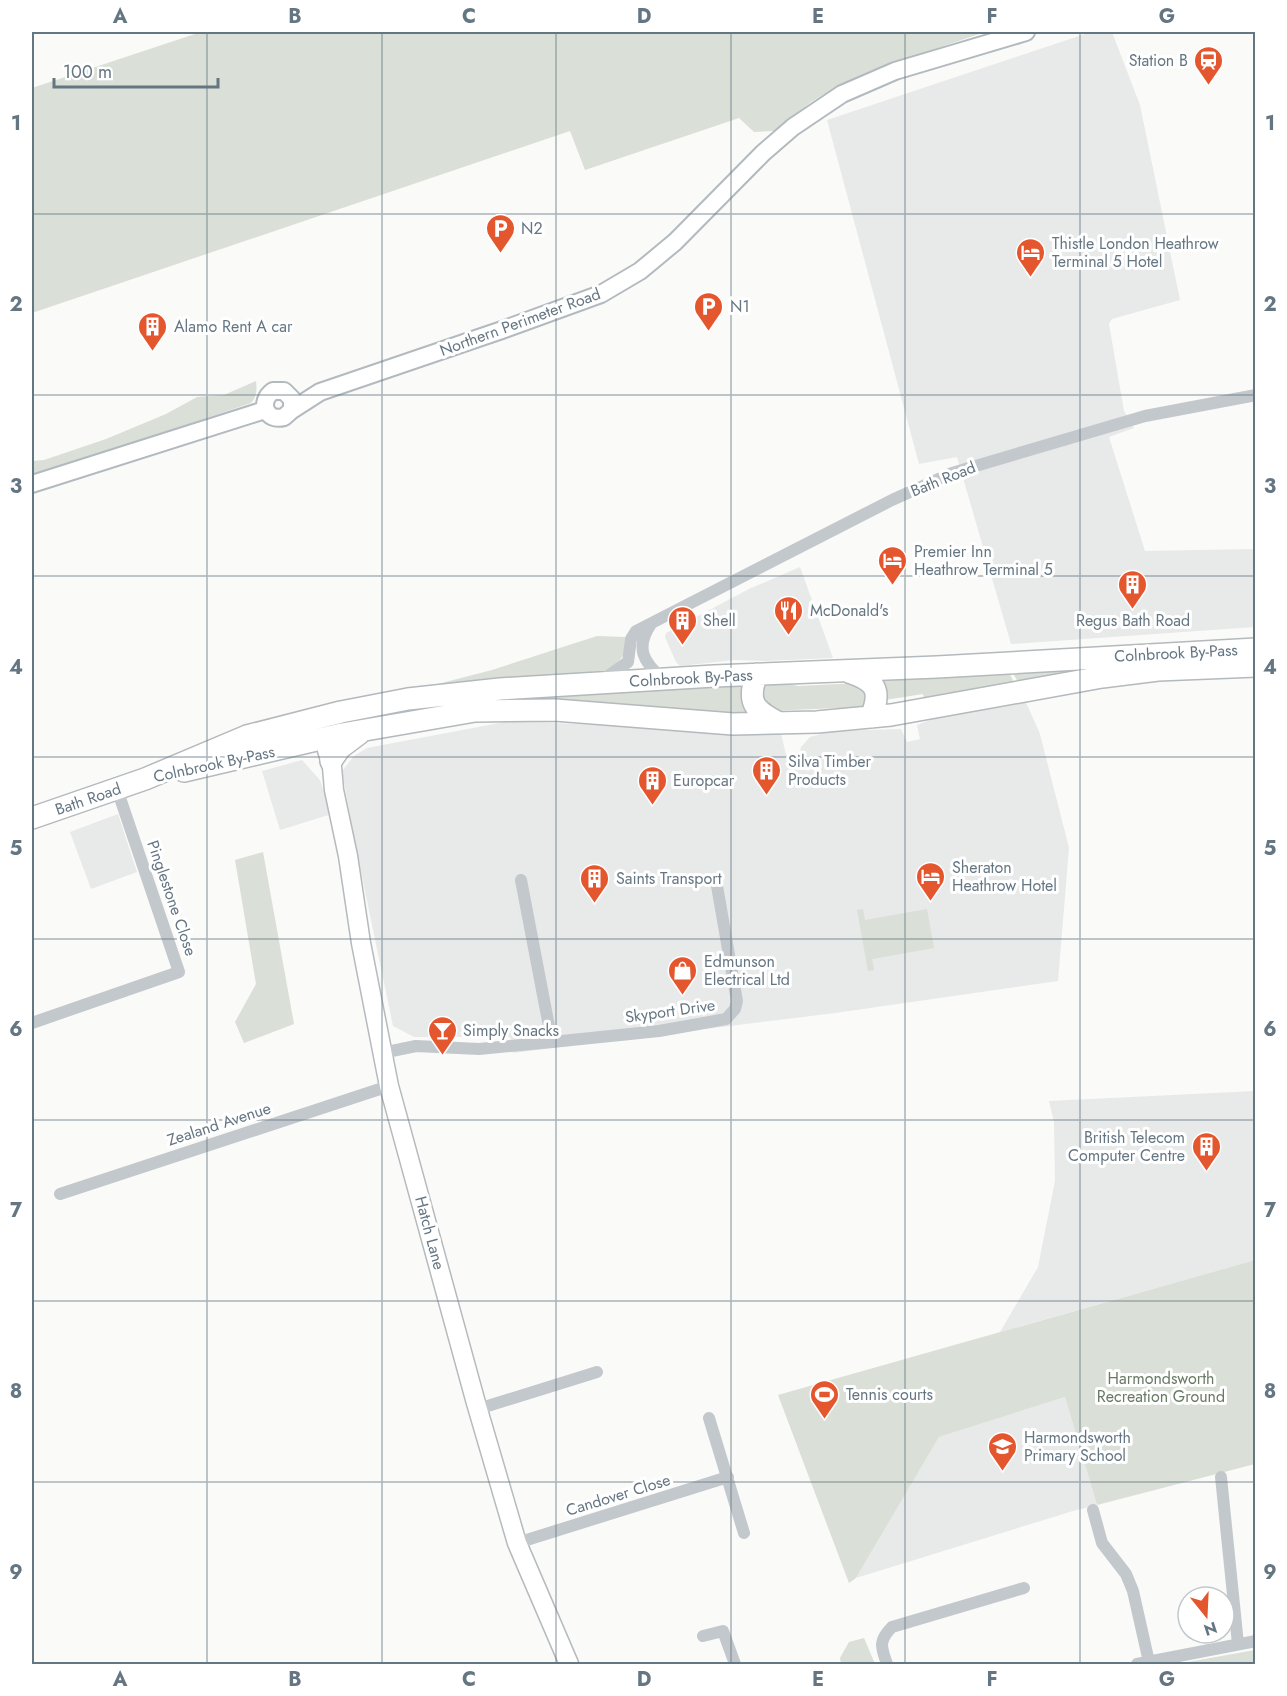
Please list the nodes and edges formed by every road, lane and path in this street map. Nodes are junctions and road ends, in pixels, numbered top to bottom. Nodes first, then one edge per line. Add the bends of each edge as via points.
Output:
1 (1026, 32) edge
2 (1256, 395) edge
3 (290, 402) junction
4 (265, 410) junction
5 (32, 484) edge
6 (652, 623) junction
7 (1256, 649) edge
8 (1256, 666) edge
9 (844, 670) junction
10 (757, 674) junction
11 (663, 679) junction
12 (595, 684) junction
13 (871, 717) junction
14 (313, 719) junction
15 (779, 723) junction
16 (365, 730) junction
17 (318, 740) junction
18 (331, 761) junction
19 (145, 779) junction
20 (117, 789) junction
21 (334, 790) junction
22 (32, 818) edge
23 (521, 880) dead end
24 (717, 886) dead end
25 (32, 1023) edge
26 (552, 1042) junction
27 (382, 1053) junction
28 (389, 1086) junction
29 (60, 1194) dead end
30 (597, 1372) dead end
31 (478, 1409) junction
32 (710, 1418) dead end
33 (728, 1477) junction
34 (1221, 1477) dead end
35 (1093, 1510) dead end
36 (744, 1533) dead end
37 (517, 1543) junction
38 (1024, 1588) dead end
39 (703, 1636) dead end
40 (1256, 1641) edge
41 (1238, 1644) junction
42 (1143, 1663) edge
43 (569, 1665) edge
44 (735, 1665) edge
45 (886, 1665) edge

1 - 3 street, Northern Perimeter Road via 895,71 842,94 793,127 675,242 640,271 601,294
2 - 6 street, Bath Road via 1145,416 941,477
3 - 4 street via 289,414 279,419
3 - 4 street via 278,390 268,394
4 - 5 street
6 - 11 street via 643,640 643,655
6 - 12 street, Bath Road via 632,636 626,665
7 - 9 highway, Colnbrook By-Pass
8 - 13 highway, Colnbrook By-Pass via 1102,677
9 - 10 highway, Colnbrook By-Pass
9 - 13 highway via 866,678 874,688 878,698
10 - 11 highway, Colnbrook By-Pass
10 - 15 highway via 752,688 754,705
11 - 12 highway, Colnbrook By-Pass
12 - 14 highway, Colnbrook By-Pass via 408,699
13 - 15 highway, Colnbrook By-Pass
14 - 17 main road, Hatch Lane
14 - 19 highway, Colnbrook By-Pass via 232,741
15 - 16 highway, Colnbrook By-Pass via 733,724 555,710 495,710
16 - 17 highway, Colnbrook By-Pass
16 - 18 highway via 346,742
17 - 18 main road, Hatch Lane
17 - 19 highway, Colnbrook By-Pass
17 - 21 main road, Hatch Lane via 316,755
18 - 21 main road, Hatch Lane
19 - 20 highway, Bath Road
20 - 22 highway, Bath Road
20 - 25 street, Pinglestone Close via 180,972
21 - 27 main road, Hatch Lane
23 - 26 street
24 - 26 street, Skyport Drive via 737,1001 726,1019 659,1031
26 - 27 street, Skyport Drive via 479,1049 417,1046
27 - 28 main road, Hatch Lane
28 - 29 street, Zealand Avenue
28 - 31 main road, Hatch Lane
30 - 31 street
31 - 37 main road, Hatch Lane
32 - 33 street
33 - 36 street
33 - 37 street, Candover Close
34 - 41 street
35 - 42 street via 1102,1543 1126,1574 1132,1591
37 - 43 main road, Hatch Lane
38 - 45 street via 892,1627 883,1637 881,1647
39 - 44 street via 723,1630
40 - 41 street
41 - 42 street

